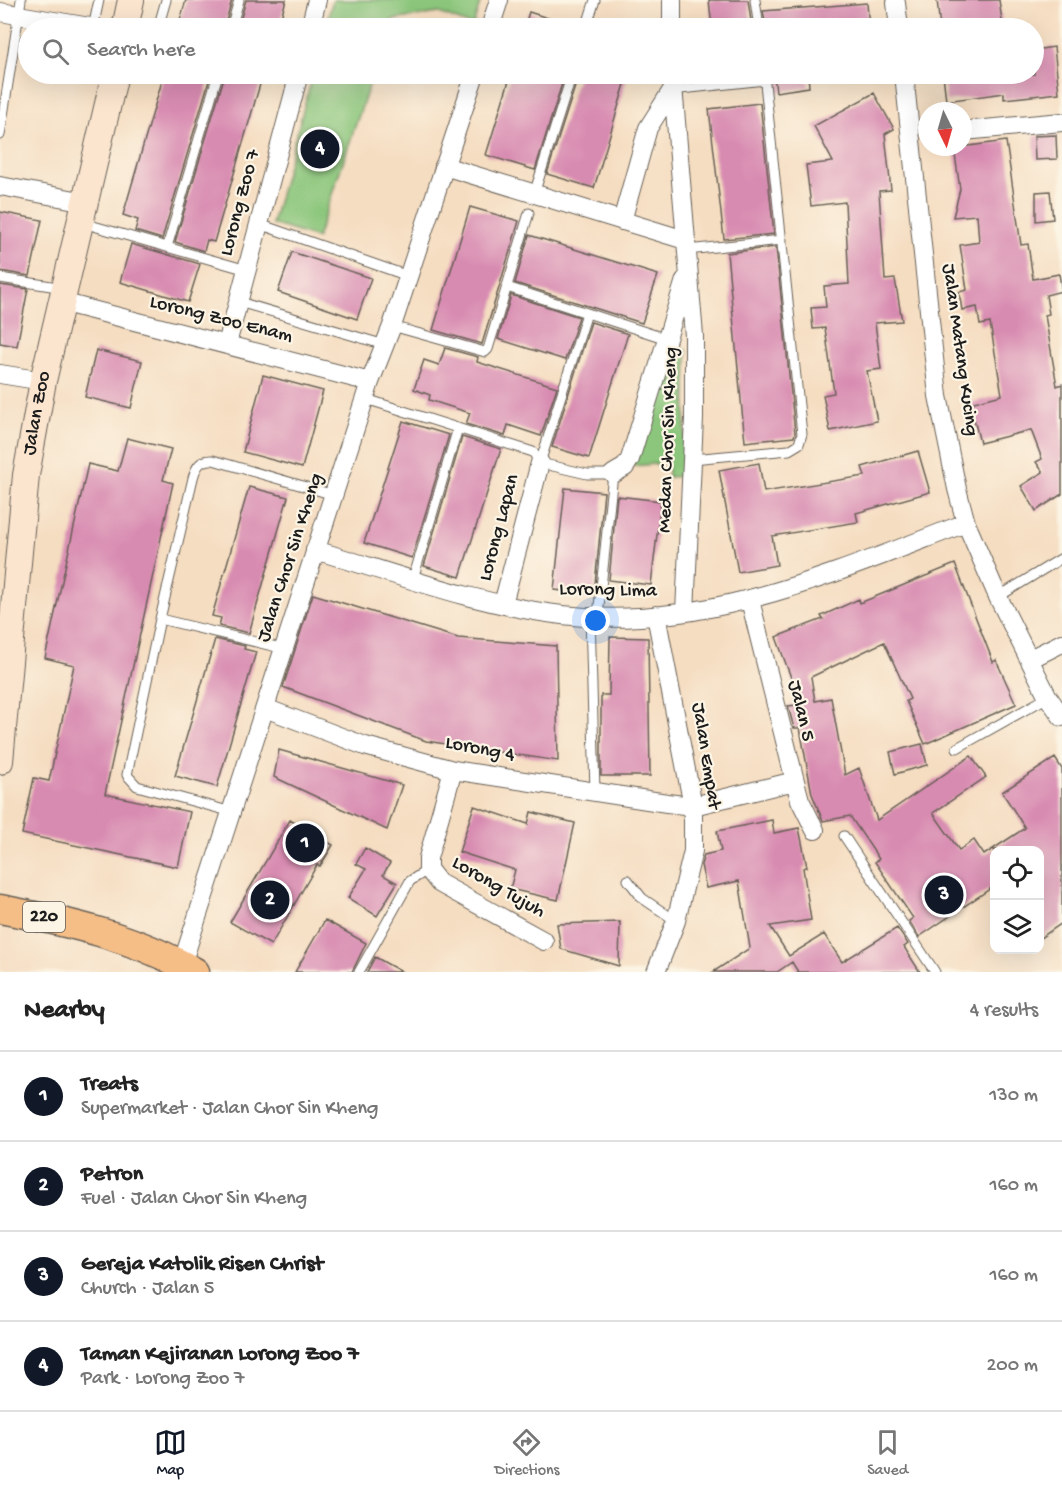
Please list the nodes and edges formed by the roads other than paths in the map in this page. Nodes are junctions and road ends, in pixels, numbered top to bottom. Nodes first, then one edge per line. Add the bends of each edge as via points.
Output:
1 (99, 0) edge
2 (131, 0) edge
3 (166, 0) edge
4 (239, 0) edge
5 (317, 0) edge
6 (499, 0) edge
7 (595, 0) edge
8 (672, 0) edge
9 (755, 0) edge
10 (896, 3) dead end
11 (13, 9) edge
12 (51, 18) edge
13 (96, 18) edge
14 (127, 18) edge
15 (161, 18) edge
16 (234, 18) edge
17 (312, 18) edge
18 (493, 18) edge
19 (589, 18) edge
20 (672, 18) edge
21 (758, 18) edge
22 (898, 18) edge
23 (113, 84) edge
24 (215, 84) edge
25 (296, 84) edge
26 (472, 84) edge
27 (569, 84) edge
28 (671, 84) edge
29 (672, 84) edge
30 (765, 84) edge
31 (906, 84) edge
32 (3, 97) edge
33 (1062, 122) edge
34 (918, 131) edge
35 (972, 131) edge
36 (0, 135) edge
37 (921, 156) edge
38 (444, 166) junction
39 (0, 186) edge
40 (534, 194) junction
41 (84, 212) junction
42 (528, 213) dead end
43 (622, 221) junction
44 (259, 224) junction
45 (782, 240) junction
46 (686, 245) junction
47 (167, 247) junction
48 (247, 270) junction
49 (688, 270) junction
50 (408, 276) junction
51 (0, 278) edge
52 (507, 287) junction
53 (62, 295) junction
54 (239, 302) junction
55 (587, 313) junction
56 (392, 326) junction
57 (667, 339) junction
58 (227, 344) junction
59 (385, 345) junction
60 (0, 374) edge
61 (43, 381) junction
62 (368, 391) junction
63 (458, 428) junction
64 (692, 459) junction
65 (540, 464) junction
66 (613, 474) junction
67 (334, 495) junction
68 (966, 523) junction
69 (315, 550) junction
70 (1062, 558) edge
71 (9, 566) edge
72 (413, 579) junction
73 (998, 597) junction
74 (750, 600) junction
75 (503, 604) junction
76 (685, 612) junction
77 (657, 615) junction
78 (594, 616) junction
79 (160, 619) junction
80 (1062, 643) edge
81 (285, 649) junction
82 (1030, 659) junction
83 (1048, 696) junction
84 (265, 708) junction
85 (3, 715) edge
86 (1062, 717) edge
87 (957, 748) dead end
88 (0, 761) edge
89 (453, 770) junction
90 (795, 782) junction
91 (595, 792) junction
92 (693, 806) junction
93 (232, 812) junction
94 (815, 830) dead end
95 (844, 836) dead end
96 (429, 869) junction
97 (628, 880) dead end
98 (0, 909) edge
99 (676, 921) junction
100 (544, 941) dead end
101 (189, 968) edge
102 (359, 972) edge
103 (656, 972) edge
104 (935, 972) edge

1 - 13 lane
2 - 14 main road
3 - 15 lane
4 - 16 lane
5 - 17 street
6 - 18 street
7 - 19 lane
8 - 20 street
9 - 21 lane
10 - 22 street
11 - 12 street
11 - 32 lane
23 - 41 main road, Jalan Zoo
24 - 47 lane
25 - 44 street, Lorong Zoo 7
26 - 38 street, Jalan Chor Sin Kheng
27 - 40 lane
28 - 43 street via 648,128
29 - 46 street, Medan Chor Sin Kheng
30 - 45 lane
31 - 34 street, Jalan Matang Kucing
32 - 36 lane
33 - 35 street
37 - 68 street, Jalan Matang Kucing via 938,396
38 - 40 street
38 - 50 street, Jalan Chor Sin Kheng
39 - 41 street
40 - 43 street
41 - 47 lane
41 - 53 main road, Jalan Zoo
42 - 52 lane
43 - 46 street
44 - 48 street, Lorong Zoo 7
44 - 50 lane
45 - 46 lane
45 - 64 lane via 802,434 799,444 789,450
46 - 49 street, Medan Chor Sin Kheng
47 - 48 lane
48 - 54 street, Lorong Zoo 7
49 - 57 street, Medan Chor Sin Kheng
49 - 64 street, Medan Chor Sin Kheng via 694,336
50 - 56 street, Jalan Chor Sin Kheng
51 - 53 lane
52 - 55 lane
52 - 56 lane via 485,352
53 - 58 street, Lorong Zoo Enam
53 - 61 main road, Jalan Zoo
54 - 58 street, Lorong Zoo 7
54 - 59 lane
55 - 57 lane
55 - 65 lane
56 - 59 street, Jalan Chor Sin Kheng
57 - 66 street, Medan Chor Sin Kheng via 630,459
58 - 62 street, Lorong Zoo Enam
59 - 62 street, Jalan Chor Sin Kheng
60 - 61 street
61 - 71 main road, Jalan Zoo
62 - 63 lane
62 - 67 street, Jalan Chor Sin Kheng
63 - 65 lane via 533,452
63 - 72 lane
64 - 76 street, Medan Chor Sin Kheng
65 - 66 lane via 587,474
65 - 75 street, Lorong Lapan
66 - 78 lane
67 - 69 street, Jalan Chor Sin Kheng
67 - 79 lane via 213,460 202,461 193,478
68 - 73 street, Jalan Matang Kucing
68 - 74 street, Lorong Lima via 810,583
69 - 72 street, Lorong Lima
69 - 81 street, Jalan Chor Sin Kheng
70 - 73 lane
71 - 85 main road, Jalan Zoo
72 - 75 street, Lorong Lima
73 - 82 street, Jalan Matang Kucing
74 - 76 street, Lorong Lima
74 - 90 street, Jalan 5
75 - 78 street, Lorong Lima via 562,615
76 - 77 street, Lorong Lima
77 - 78 street, Lorong Lima
77 - 92 street, Jalan Empat
78 - 91 lane
79 - 81 lane
79 - 93 lane via 128,775 138,786
80 - 82 street
81 - 84 street, Jalan Chor Sin Kheng
82 - 83 street, Jalan Matang Kucing
83 - 86 street, Jalan Matang Kucing
83 - 87 lane
84 - 89 street, Lorong 4 via 364,746
84 - 93 street, Jalan Chor Sin Kheng
85 - 88 main road, Jalan Zoo
89 - 91 street, Lorong 4
89 - 96 street, Lorong Tujuh via 428,858
90 - 92 street
90 - 94 street, Jalan 5
91 - 92 street, Lorong 4
92 - 99 street, Jalan Empat via 693,851
93 - 101 street, Jalan Chor Sin Kheng
95 - 104 lane
96 - 100 street, Lorong Tujuh via 439,883
96 - 102 lane via 410,881
97 - 99 lane via 642,898
98 - 101 main road, 220 via 88,927
99 - 103 street, Jalan Empat

